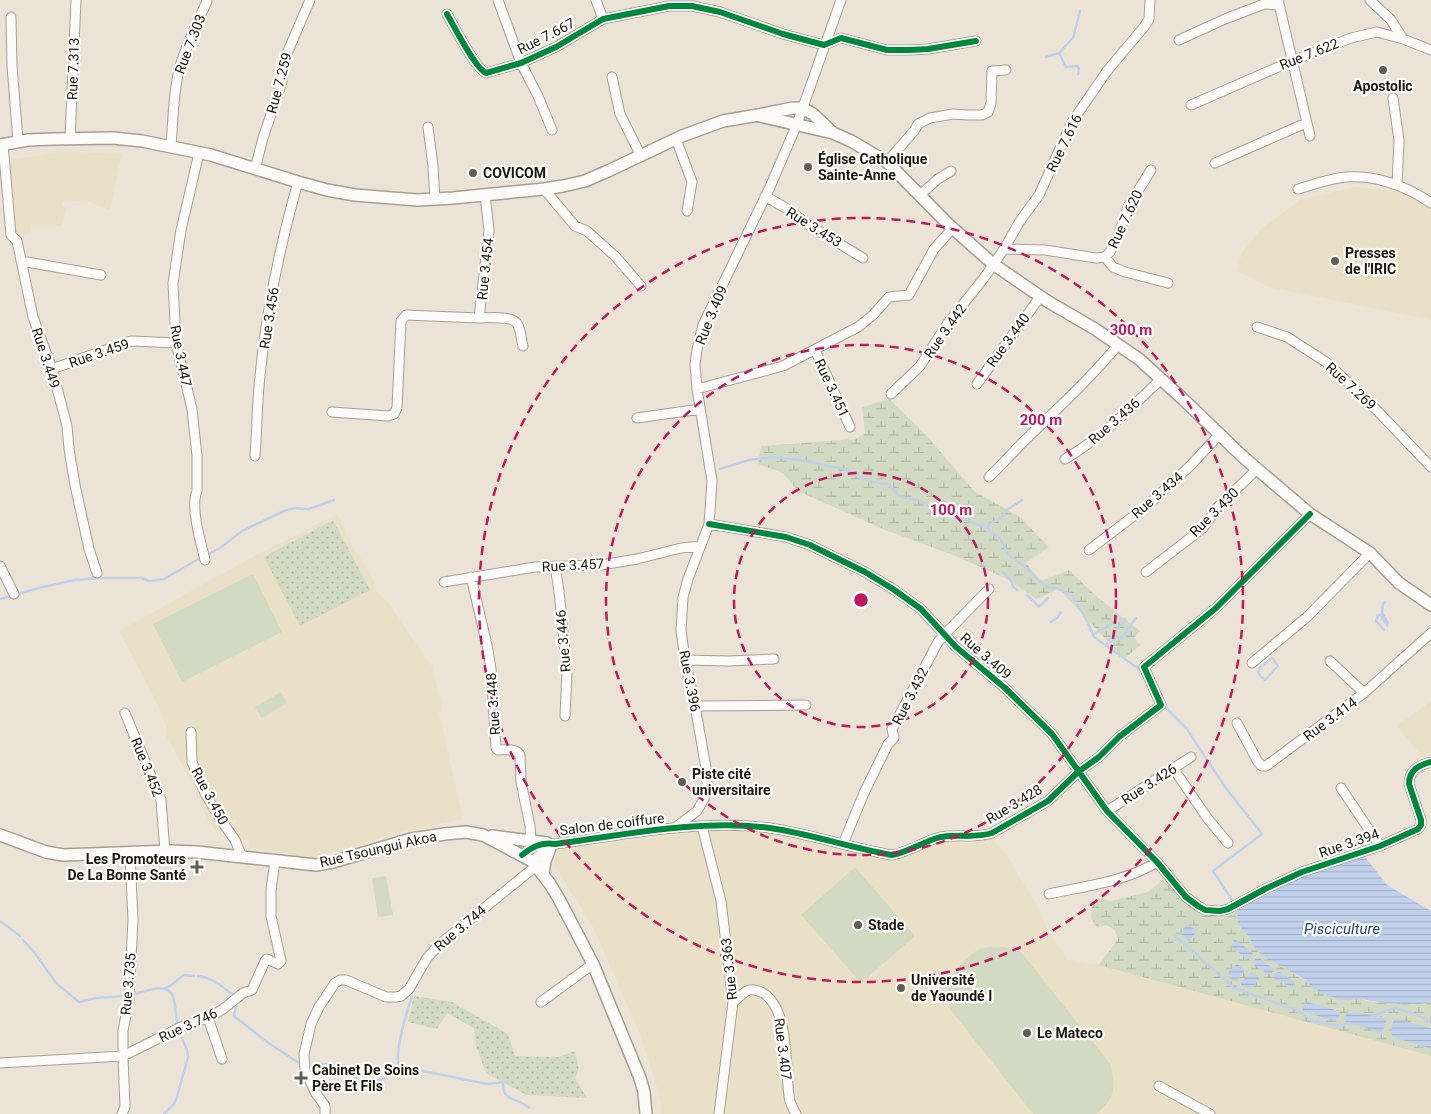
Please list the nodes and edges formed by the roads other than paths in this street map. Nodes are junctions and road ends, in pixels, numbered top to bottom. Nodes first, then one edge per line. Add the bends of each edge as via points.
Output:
1 (76, 0) edge
2 (310, 0) edge
3 (498, 0) edge
4 (596, 0) edge
5 (841, 0) edge
6 (1150, 0) edge
7 (1370, 0) edge
8 (207, 1) dead end
9 (1278, 2) edge
10 (447, 14) dead end
11 (11, 17) dead end
12 (603, 19) junction
13 (1403, 39) junction
14 (1179, 40) dead end
15 (976, 41) dead end
16 (824, 45) junction
17 (1431, 50) edge
18 (1292, 61) junction
19 (521, 63) junction
20 (1006, 70) dead end
21 (612, 77) dead end
22 (1394, 98) dead end
23 (1191, 105) dead end
24 (802, 108) junction
25 (758, 116) junction
26 (1306, 123) junction
27 (796, 124) junction
28 (428, 127) dead end
29 (552, 130) dead end
30 (833, 133) junction
31 (1310, 136) dead end
32 (70, 139) junction
33 (676, 139) junction
34 (18, 142) junction
35 (2, 145) edge
36 (171, 147) junction
37 (199, 153) junction
38 (641, 156) junction
39 (887, 162) junction
40 (1215, 163) dead end
41 (255, 169) junction
42 (1151, 170) dead end
43 (951, 171) dead end
44 (298, 182) junction
45 (1397, 185) junction
46 (544, 189) junction
47 (1298, 189) dead end
48 (486, 195) junction
49 (765, 196) junction
50 (920, 196) junction
51 (435, 199) junction
52 (1431, 203) edge
53 (687, 211) dead end
54 (952, 228) junction
55 (1004, 249) junction
56 (1104, 257) junction
57 (863, 258) dead end
58 (21, 260) junction
59 (993, 264) junction
60 (101, 275) dead end
61 (1168, 283) dead end
62 (640, 286) dead end
63 (1040, 297) junction
64 (479, 318) junction
65 (1257, 326) dead end
66 (176, 343) junction
67 (1118, 345) junction
68 (522, 346) dead end
69 (814, 350) junction
70 (52, 369) junction
71 (1161, 378) junction
72 (977, 384) dead end
73 (697, 389) junction
74 (891, 394) dead end
75 (700, 409) junction
76 (332, 412) dead end
77 (637, 418) dead end
78 (850, 427) dead end
79 (1220, 434) junction
80 (255, 456) dead end
81 (1065, 459) dead end
82 (1431, 467) edge
83 (1258, 469) junction
84 (989, 477) dead end
85 (1310, 514) junction
86 (708, 524) junction
87 (701, 546) junction
88 (1089, 550) dead end
89 (1370, 553) junction
90 (205, 560) dead end
91 (0, 566) edge
92 (555, 566) junction
93 (1146, 572) dead end
94 (97, 573) dead end
95 (471, 578) junction
96 (444, 582) dead end
97 (989, 589) dead end
98 (14, 594) dead end
99 (1431, 605) edge
100 (1431, 633) edge
101 (944, 635) junction
102 (774, 659) dead end
103 (685, 660) junction
104 (1330, 661) dead end
105 (1252, 663) dead end
106 (1364, 693) junction
107 (695, 706) junction
108 (806, 706) dead end
109 (125, 713) dead end
110 (565, 716) dead end
111 (1237, 723) dead end
112 (191, 732) dead end
113 (1191, 757) dead end
114 (1431, 762) edge
115 (1174, 768) junction
116 (1078, 772) junction
117 (1341, 788) dead end
118 (1107, 811) junction
119 (702, 826) junction
120 (674, 828) junction
121 (483, 834) junction
122 (0, 835) edge
123 (531, 842) junction
124 (1228, 843) dead end
125 (843, 844) junction
126 (551, 845) junction
127 (1380, 846) junction
128 (166, 852) junction
129 (130, 854) junction
130 (242, 857) junction
131 (275, 861) junction
132 (1157, 862) junction
133 (533, 864) junction
134 (1049, 894) dead end
135 (1212, 910) joint
136 (593, 964) junction
137 (541, 1002) dead end
138 (733, 1002) junction
139 (208, 1018) junction
140 (122, 1056) junction
141 (222, 1059) dead end
142 (0, 1063) edge
143 (1159, 1086) dead end
144 (122, 1114) edge
145 (325, 1114) edge
146 (646, 1114) edge
147 (719, 1114) edge
148 (796, 1114) edge
149 (1210, 1114) edge

1 - 32 street, Rue 7.313
2 - 41 street, Rue 7.259 via 285,58 282,82
3 - 19 street
4 - 12 street
5 - 16 street, Rue 3.409
6 - 55 street, Rue 7.616 via 1149,19 1072,122 1039,196
7 - 13 street via 1392,20
8 - 36 street, Rue 7.303 via 178,71
9 - 14 street via 1264,4
9 - 18 street
10 - 19 street, Rue 7.667 via 484,73
11 - 34 street
12 - 16 street, Rue 7.667 via 669,6 692,6
12 - 19 street, Rue 7.667
13 - 17 street, Rue 7.622
13 - 18 street, Rue 7.622 via 1377,32 1351,38
15 - 16 street, Rue 7.667 via 910,50 887,50 840,38
16 - 24 street, Rue 3.409
18 - 23 street, Rue 7.622
18 - 26 street
19 - 29 street
20 - 39 street via 992,71 988,112 930,118 918,124
21 - 38 street via 620,114
22 - 45 street via 1399,140
24 - 25 main road
24 - 27 street, Rue 3.409
24 - 30 main road
25 - 27 main road
25 - 33 main road via 723,120
26 - 31 street
26 - 40 street
27 - 30 main road
27 - 49 street, Rue 3.409
28 - 51 street
30 - 39 main road
32 - 34 main road
32 - 36 main road via 113,138
33 - 38 main road
33 - 53 street via 692,182
34 - 35 main road
35 - 58 street, Rue 3.449 via 11,234 17,240
36 - 37 main road
37 - 41 main road
37 - 66 street, Rue 3.447 via 172,283
38 - 46 main road via 585,181
39 - 50 main road
41 - 44 main road
42 - 56 street, Rue 7.620 via 1128,207 1110,252
43 - 50 street
44 - 51 main road via 355,195
44 - 80 street, Rue 3.456 via 282,238 272,294 260,376
45 - 47 street via 1350,177
45 - 52 street
46 - 48 main road
46 - 62 street via 575,226 612,253
48 - 51 main road
48 - 64 street, Rue 3.454 via 489,230
49 - 57 street, Rue 3.453
49 - 73 street, Rue 3.409 via 703,325 694,364
50 - 54 main road
54 - 59 main road
54 - 69 street via 934,249 909,295 889,297 858,327
55 - 56 street, Rue 7.620
55 - 59 street, Rue 7.616
56 - 61 street via 1113,267 1125,272
58 - 60 street
58 - 70 street, Rue 3.449 via 33,317
59 - 63 main road
59 - 74 street, Rue 3.442 via 920,366
63 - 67 main road
63 - 72 street, Rue 3.440
64 - 68 street via 514,320 518,324
64 - 76 street, Rue 3.454 via 406,315 401,321 397,408 394,414
65 - 82 street, Rue 7.269 via 1287,337 1326,362
66 - 70 street, Rue 3.459 via 131,340
66 - 90 street, Rue 3.447 via 192,409 197,456 196,519
67 - 71 main road
67 - 84 street via 1084,384
69 - 73 street via 778,368
69 - 78 street, Rue 3.451
70 - 94 street, Rue 3.449 via 67,426 70,458 89,549
71 - 79 main road
71 - 81 street, Rue 3.436 via 1099,436
73 - 75 street, Rue 3.409
75 - 77 street
75 - 86 street, Rue 3.409 via 712,481
79 - 83 main road
79 - 88 street, Rue 3.434 via 1148,505
83 - 85 main road
83 - 93 street, Rue 3.430 via 1218,507 1203,528
85 - 89 main road
85 - 116 street, Rue 3.428 via 1216,608 1144,668 1161,705
86 - 87 street, Rue 3.396
86 - 101 street, Rue 3.409 via 778,535 810,545 893,589 930,617
87 - 92 street, Rue 3.457 via 600,565
87 - 103 street, Rue 3.396 via 683,597 681,630
89 - 99 main road via 1398,583
89 - 105 street via 1307,617
91 - 98 street
92 - 95 street, Rue 3.457
92 - 110 street, Rue 3.446 via 567,672
95 - 96 street, Rue 3.457
95 - 123 street, Rue 3.448 via 491,669 496,748 514,750 520,756
97 - 101 street, Rue 3.432
100 - 106 street, Rue 3.414
101 - 116 street, Rue 3.409 via 1052,734
101 - 125 street, Rue 3.432 via 892,730 894,738 864,793
102 - 103 street
103 - 107 street, Rue 3.396
104 - 106 street
106 - 111 street, Rue 3.414 via 1266,766 1258,762
107 - 108 street
107 - 120 street, Rue 3.396 via 707,785 697,812
109 - 128 street, Rue 3.452 via 160,800
112 - 130 street, Rue 3.450 via 192,762 205,793
113 - 115 street, Rue 3.426
114 - 127 street, Rue 3.394 via 1416,768 1409,778 1421,820 1418,829
115 - 118 street, Rue 3.426
115 - 124 street
116 - 118 street, Rue 3.409
116 - 125 street, Rue 3.428 via 1048,801 988,834 936,838 892,855
117 - 127 street
118 - 132 street, Rue 3.409
119 - 120 street, Rue 3.428
119 - 125 street, Rue 3.428 via 770,828
119 - 138 street, Rue 3.363 via 722,901
120 - 126 street, Salon de coiffure
121 - 123 main road
121 - 131 main road, Rue Tsoungui Akoa via 466,832 411,839 333,862
121 - 133 main road, Rue Tsoungui Akoa
122 - 129 main road, Rue Tsoungui Akoa via 63,855
123 - 126 main road
126 - 133 street, Rue 3.744
126 - 133 main road via 545,860
127 - 135 street, Rue 3.394 via 1302,872 1228,909
128 - 129 main road, Rue Tsoungui Akoa
128 - 130 main road, Rue Tsoungui Akoa
129 - 140 street, Rue 3.735 via 133,920
130 - 131 main road, Rue Tsoungui Akoa
131 - 139 street, Rue 3.746 via 271,916 281,961 276,964 266,960 252,990
132 - 134 street via 1127,877
132 - 135 street, Rue 3.409 via 1186,897 1205,910
133 - 136 main road, Rue Tsoungui Akoa via 559,899
133 - 145 street, Rue 3.744 via 440,944 401,996 386,997 346,980 335,983 311,1024 305,1047 305,1066 315,1092 325,1106
136 - 137 street
136 - 146 main road, Rue Tsoungui Akoa via 640,1078
138 - 147 street, Rue 3.363
138 - 148 street, Rue 3.407 via 754,990 774,1003 782,1020 789,1099
139 - 140 street, Rue 3.746 via 183,1026
139 - 141 street
140 - 142 street, Rue 3.746
140 - 144 street, Rue 3.735 via 126,1107
143 - 149 street

